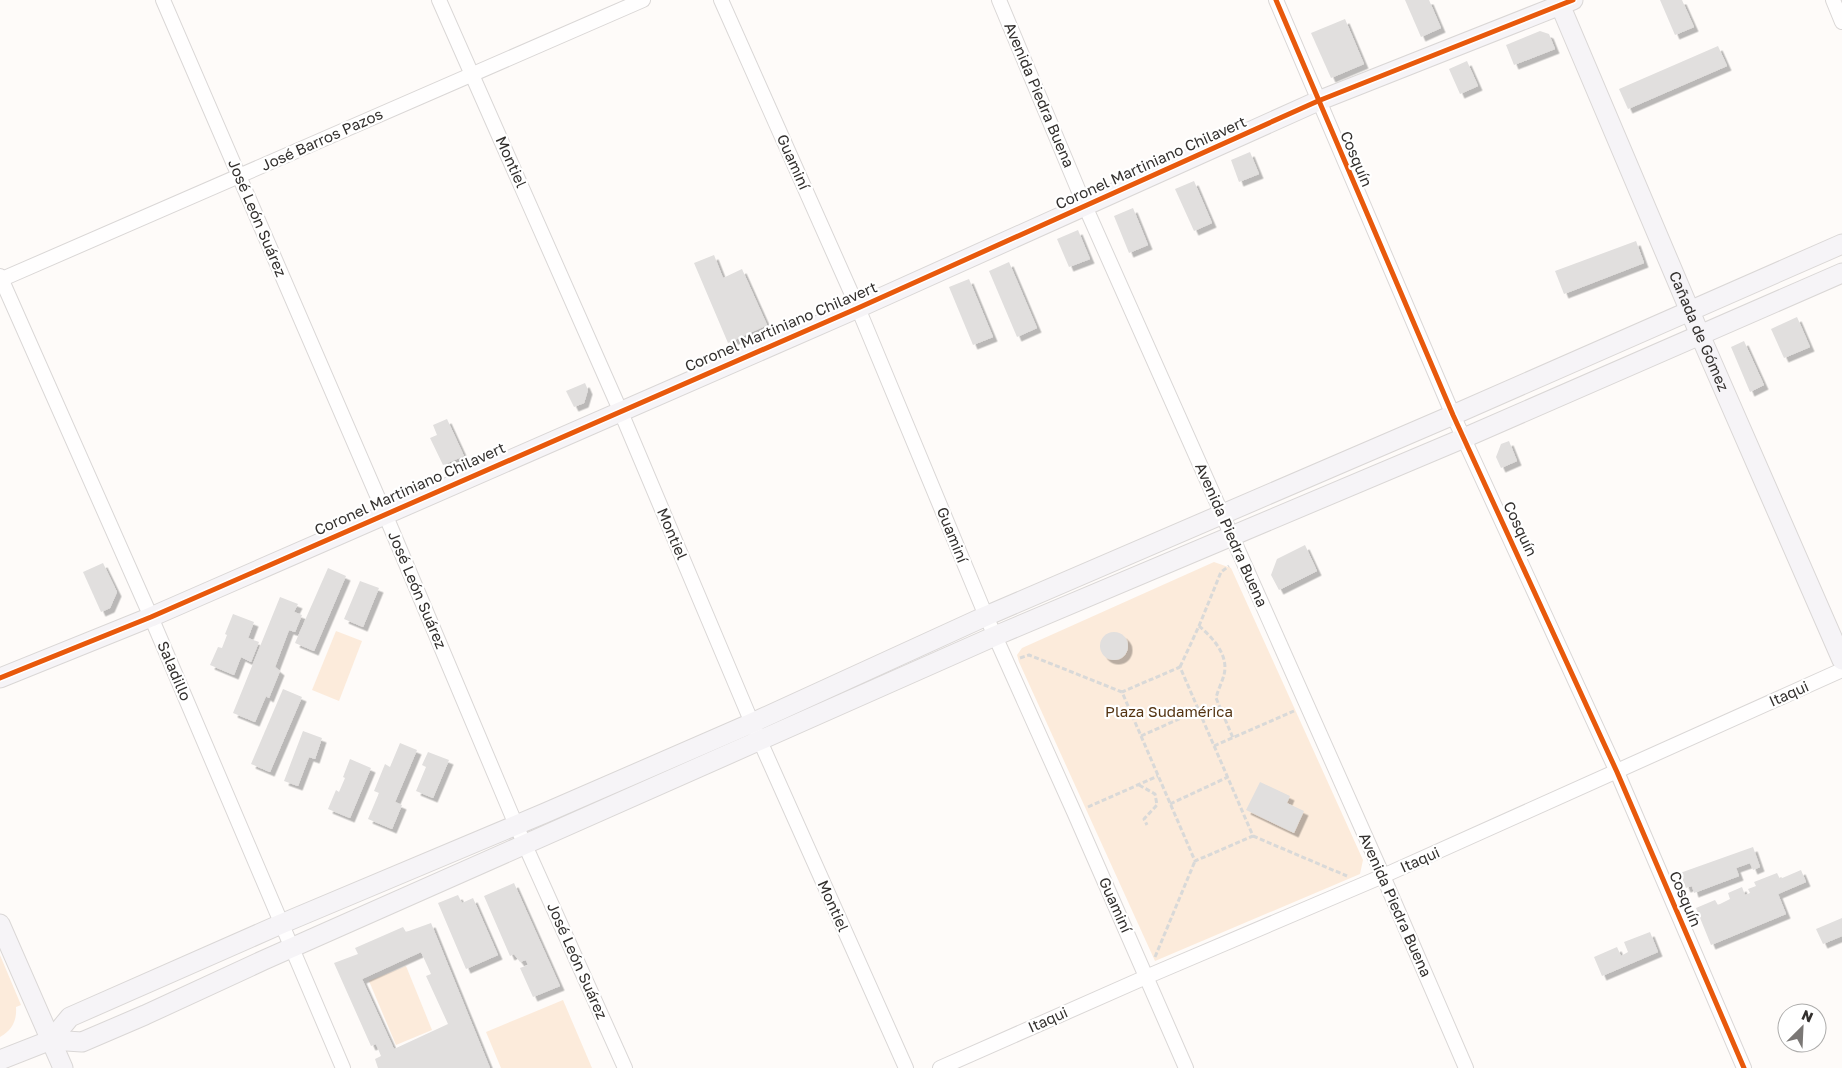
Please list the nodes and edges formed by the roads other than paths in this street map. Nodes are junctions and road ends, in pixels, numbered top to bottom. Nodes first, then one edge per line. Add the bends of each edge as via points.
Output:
1 (163, 0) edge
2 (439, 0) edge
3 (643, 0) edge
4 (721, 0) edge
5 (999, 0) edge
6 (1276, 0) edge
7 (1833, 0) edge
8 (1564, 2) edge
9 (1842, 22) edge
10 (472, 74) junction
11 (1318, 101) junction
12 (239, 177) junction
13 (1085, 206) junction
14 (1842, 244) edge
15 (1842, 273) edge
16 (0, 279) edge
17 (858, 308) junction
18 (1690, 310) junction
19 (1700, 335) junction
20 (620, 410) junction
21 (1453, 415) junction
22 (1464, 438) junction
23 (385, 514) junction
24 (1222, 514) junction
25 (1232, 535) junction
26 (986, 616) junction
27 (151, 617) junction
28 (995, 636) junction
29 (1842, 660) edge
30 (1842, 670) edge
31 (0, 678) edge
32 (752, 723) junction
33 (760, 742) junction
34 (1617, 772) junction
35 (516, 825) junction
36 (525, 845) junction
37 (1383, 876) junction
38 (0, 924) edge
39 (280, 924) junction
40 (291, 948) junction
41 (1146, 977) junction
42 (51, 1040) junction
43 (0, 1060) edge
44 (64, 1068) edge
45 (343, 1068) edge
46 (625, 1068) edge
47 (906, 1068) edge
48 (940, 1068) edge
49 (1186, 1068) edge
50 (1466, 1068) edge
51 (1744, 1068) edge

1 - 12 street, José León Suárez
2 - 10 street, Montiel
3 - 10 street, José Barros Pazos
4 - 17 street, Guaminí
5 - 13 street, Avenida Piedra Buena
6 - 11 street, Cosquín
7 - 9 street
8 - 11 main road, Coronel Martiniano Chilavert
8 - 18 main road, Cañada de Gómez
10 - 12 street, José Barros Pazos
10 - 20 street, Montiel
11 - 13 main road, Coronel Martiniano Chilavert
11 - 21 street, Cosquín
12 - 16 street, José Barros Pazos
12 - 23 street, José León Suárez
13 - 17 main road, Coronel Martiniano Chilavert
13 - 24 street, Avenida Piedra Buena
14 - 18 main road
15 - 19 main road
16 - 27 street, Saladillo
17 - 20 main road, Coronel Martiniano Chilavert
17 - 26 street, Guaminí
18 - 19 main road, Cañada de Gómez
18 - 21 main road
19 - 22 main road
19 - 29 main road, Cañada de Gómez
20 - 23 main road, Coronel Martiniano Chilavert
20 - 32 street, Montiel
21 - 22 street, Cosquín
21 - 24 main road
22 - 25 main road
22 - 34 street, Cosquín
23 - 27 main road, Coronel Martiniano Chilavert
23 - 35 street, José León Suárez
24 - 25 street, Avenida Piedra Buena
24 - 26 main road
25 - 28 main road
25 - 37 street, Avenida Piedra Buena
26 - 28 street, Guaminí
26 - 32 main road
27 - 31 main road, Coronel Martiniano Chilavert
27 - 39 street, Saladillo
28 - 33 main road
28 - 41 street, Guaminí
30 - 34 street, Itaqui
32 - 33 street, Montiel
32 - 35 main road
33 - 36 main road
33 - 47 street, Montiel
34 - 37 street, Itaqui
34 - 51 street, Cosquín
35 - 36 street, José León Suárez
35 - 39 main road
36 - 40 main road
36 - 46 street, José León Suárez
37 - 41 street, Itaqui
37 - 50 street, Avenida Piedra Buena
38 - 42 main road
39 - 40 street, Saladillo
39 - 42 main road via 70,1017
40 - 42 main road via 82,1042
40 - 45 street, Saladillo
41 - 48 street, Itaqui
41 - 49 street, Guaminí
42 - 43 main road
42 - 44 main road

